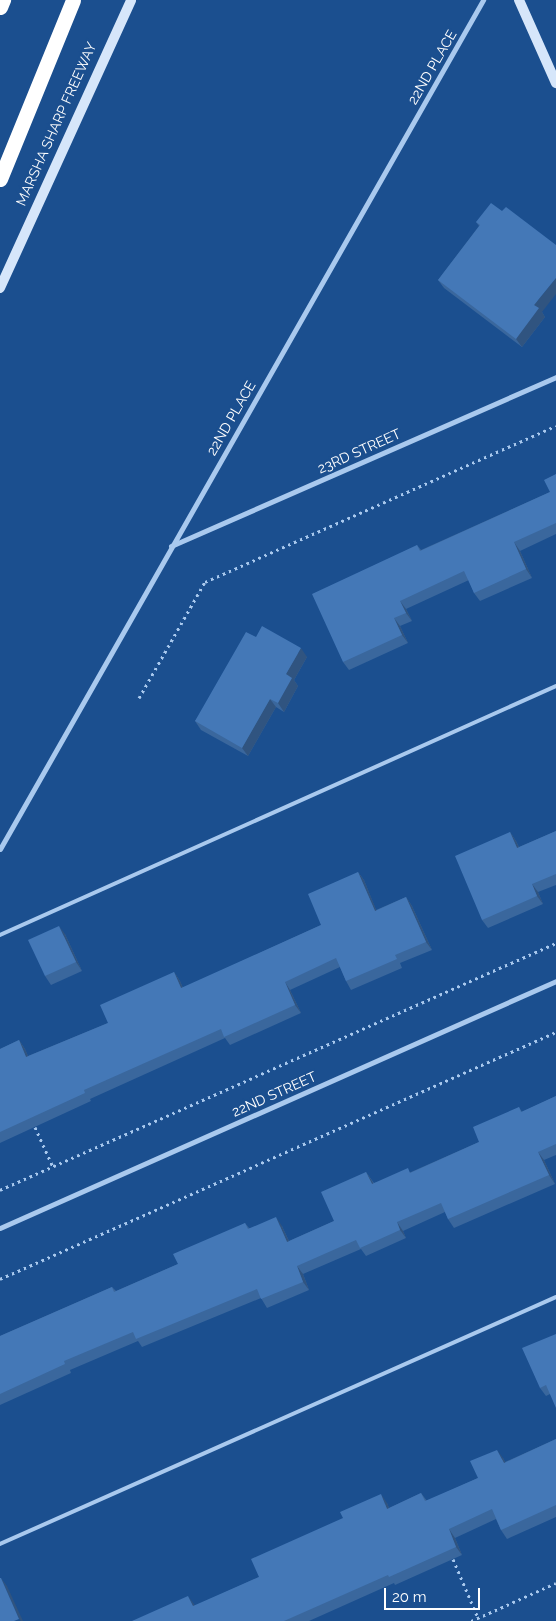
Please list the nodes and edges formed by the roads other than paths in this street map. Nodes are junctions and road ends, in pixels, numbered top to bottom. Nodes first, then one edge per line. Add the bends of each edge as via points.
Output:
1 (3, 0) edge
2 (73, 0) edge
3 (131, 0) edge
4 (483, 0) edge
5 (519, 0) edge
6 (0, 7) edge
7 (556, 83) edge
8 (0, 179) edge
9 (0, 288) edge
10 (556, 377) edge
11 (170, 546) junction
12 (556, 686) edge
13 (0, 849) edge
14 (0, 935) edge
15 (556, 981) edge
16 (0, 1228) edge
17 (556, 1297) edge
18 (0, 1544) edge

1 - 6 highway
2 - 8 highway
3 - 9 main road, MARSHA SHARP FREEWAY
4 - 11 street, 22ND PLACE
5 - 7 main road
10 - 11 street, 23RD STREET
11 - 13 street, 22ND PLACE
12 - 14 lane
15 - 16 street, 22ND STREET
17 - 18 lane

